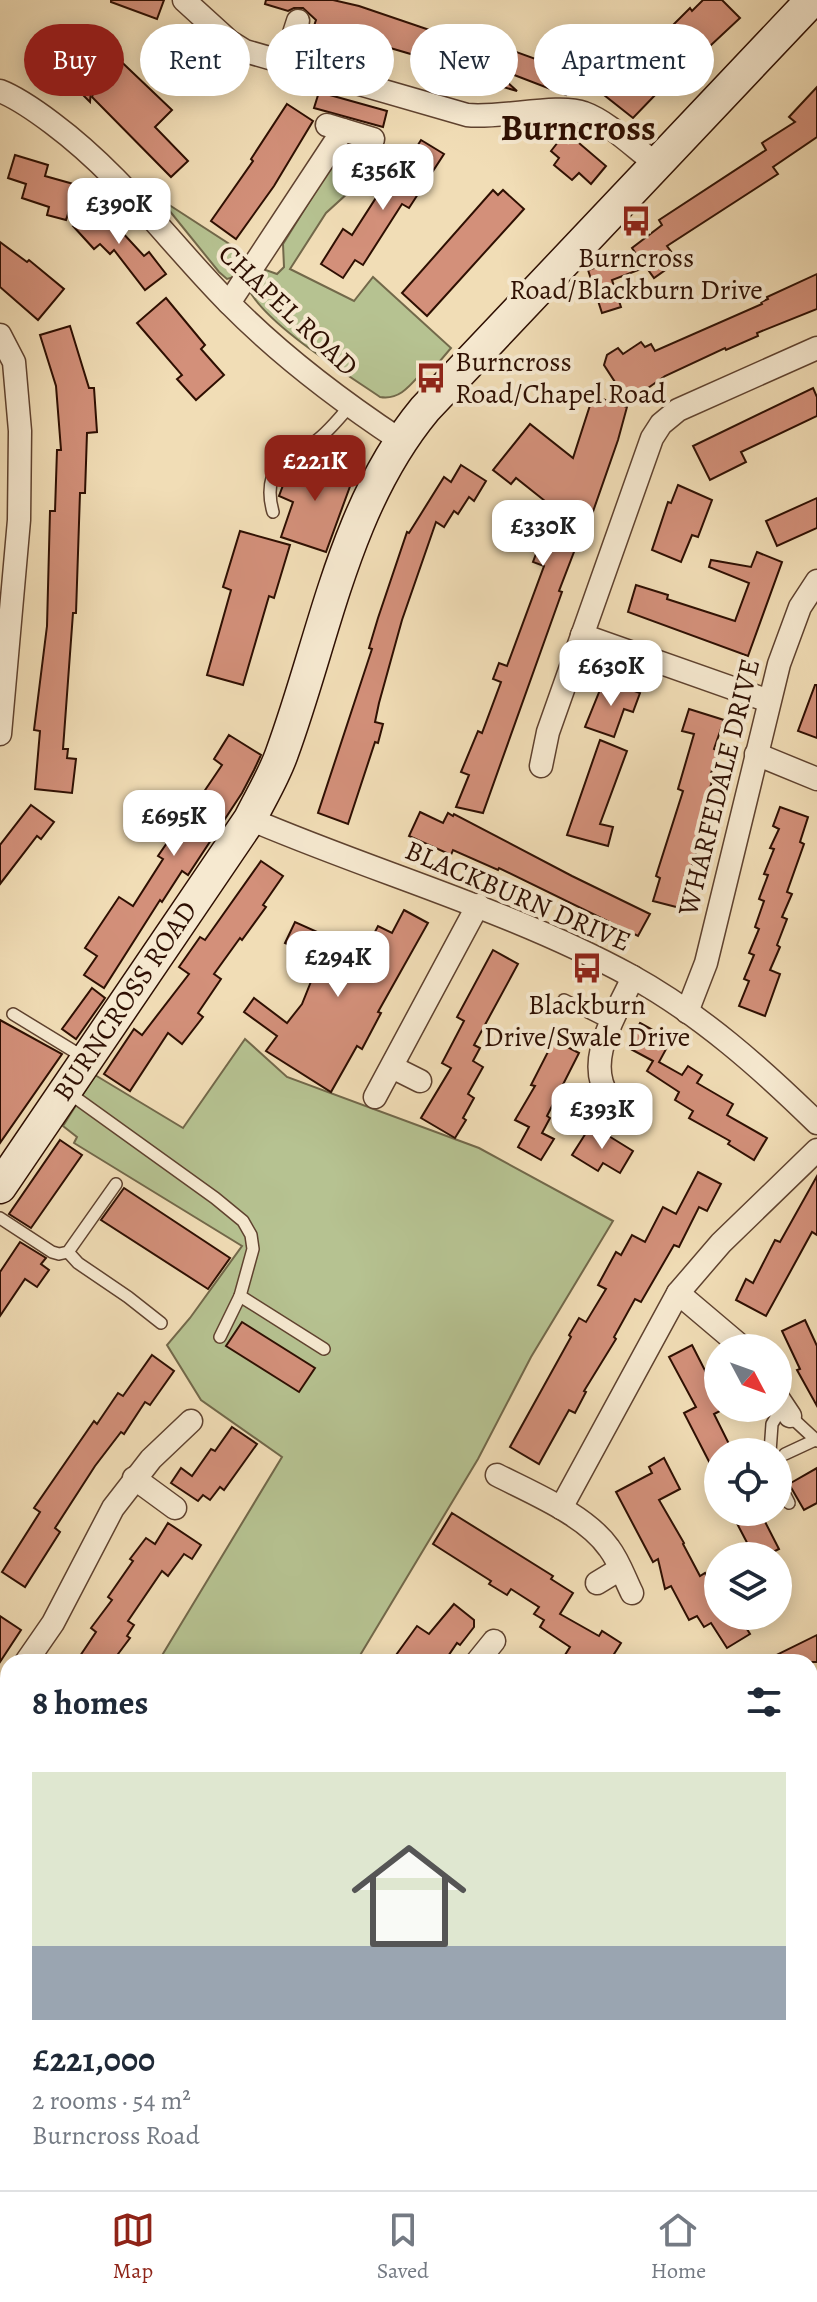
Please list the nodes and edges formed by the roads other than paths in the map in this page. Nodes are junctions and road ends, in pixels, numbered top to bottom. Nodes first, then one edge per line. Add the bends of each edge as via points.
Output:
1 (184, 0) edge
2 (812, 0) edge
3 (298, 21) dead end
4 (297, 24) edge
5 (266, 58) edge
6 (0, 91) edge
7 (394, 95) edge
8 (373, 139) dead end
9 (655, 163) junction
10 (229, 303) junction
11 (0, 335) edge
12 (817, 348) edge
13 (350, 406) junction
14 (400, 440) junction
15 (273, 512) dead end
16 (817, 581) edge
17 (582, 635) junction
18 (4, 636) edge
19 (769, 701) junction
20 (0, 734) edge
21 (756, 754) junction
22 (541, 766) dead end
23 (817, 779) edge
24 (250, 819) junction
25 (478, 905) junction
26 (633, 977) junction
27 (564, 1000) dead end
28 (687, 1012) junction
29 (13, 1014) dead end
30 (613, 1024) junction
31 (85, 1058) junction
32 (392, 1067) junction
33 (420, 1081) dead end
34 (65, 1091) junction
35 (375, 1097) dead end
36 (609, 1098) dead end
37 (817, 1123) edge
38 (817, 1150) edge
39 (116, 1184) dead end
40 (0, 1187) edge
41 (0, 1218) edge
42 (68, 1252) junction
43 (678, 1293) junction
44 (240, 1296) junction
45 (161, 1323) dead end
46 (726, 1334) edge
47 (220, 1337) dead end
48 (324, 1349) dead end
49 (792, 1415) edge
50 (191, 1421) dead end
51 (816, 1440) edge
52 (792, 1451) edge
53 (497, 1475) dead end
54 (134, 1478) junction
55 (175, 1508) dead end
56 (561, 1508) junction
57 (620, 1569) junction
58 (597, 1583) dead end
59 (632, 1593) dead end
60 (494, 1641) dead end
61 (32, 1654) edge
62 (483, 1654) edge

1 - 5 street via 229,41
2 - 9 main road, BURNCROSS ROAD
3 - 4 street
6 - 10 street, CHAPEL ROAD via 39,114 110,171
7 - 9 street via 467,115 582,111
8 - 10 street via 335,128
9 - 14 main road, BURNCROSS ROAD
10 - 13 street, CHAPEL ROAD
11 - 18 street via 16,371 20,431 19,520
12 - 17 street via 678,410 661,424
13 - 14 street, CHAPEL ROAD
13 - 15 lane via 323,436 284,459 275,471
14 - 24 main road, BURNCROSS ROAD via 358,520 282,754
16 - 19 street, WHARFEDALE DRIVE via 800,607
17 - 19 street
17 - 22 street
18 - 20 street
19 - 21 street, WHARFEDALE DRIVE
21 - 23 street
21 - 28 street, WHARFEDALE DRIVE via 706,963
24 - 25 street, BLACKBURN DRIVE
24 - 31 main road, BURNCROSS ROAD
25 - 26 street, BLACKBURN DRIVE
25 - 32 street
26 - 28 street, BLACKBURN DRIVE
26 - 30 street
27 - 30 lane
28 - 37 street, BLACKBURN DRIVE
29 - 31 lane
30 - 36 street via 598,1071
31 - 34 main road, BURNCROSS ROAD
32 - 33 street
32 - 35 street
34 - 40 main road, BURNCROSS ROAD
34 - 44 lane via 243,1221 253,1249
38 - 43 street via 721,1243
39 - 42 lane
41 - 42 lane via 52,1252
42 - 45 lane
43 - 46 street
43 - 56 street
44 - 47 lane
44 - 48 lane
49 - 51 lane
50 - 54 street
51 - 52 lane
53 - 56 street
54 - 55 street
54 - 61 street
56 - 57 street via 609,1547
57 - 58 street
57 - 59 street
60 - 62 street

